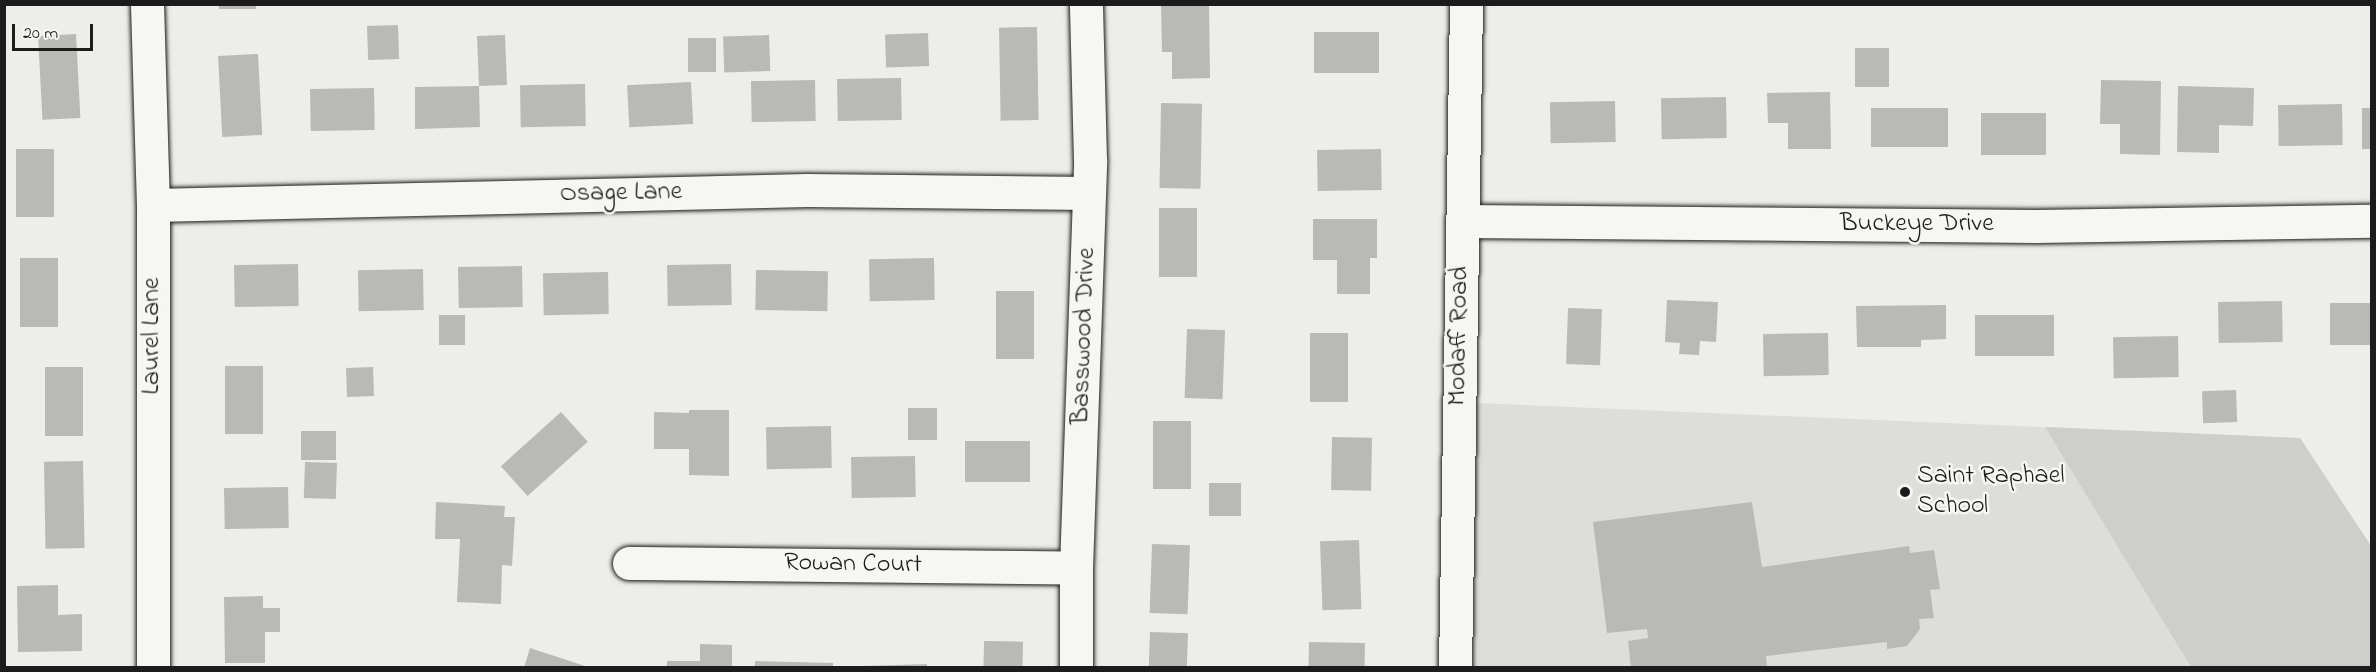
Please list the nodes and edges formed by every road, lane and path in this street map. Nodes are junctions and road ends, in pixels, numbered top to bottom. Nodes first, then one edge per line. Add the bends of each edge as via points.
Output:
1 (147, 4) edge
2 (1086, 4) edge
3 (1466, 4) edge
4 (1089, 193) junction
5 (153, 205) junction
6 (1462, 220) junction
7 (2372, 221) edge
8 (629, 563) dead end
9 (1076, 568) junction
10 (153, 668) edge
11 (1076, 668) edge
12 (1455, 668) edge

1 - 5 street, Laurel Lane
2 - 4 street, Basswood Drive
3 - 6 street, Modaff Road
4 - 5 street, Osage Lane via 807,190
4 - 9 street, Basswood Drive
5 - 10 street, Laurel Lane
6 - 7 street, Buckeye Drive via 2024,226
6 - 12 street, Modaff Road
8 - 9 street, Rowan Court
9 - 11 street, Basswood Drive

